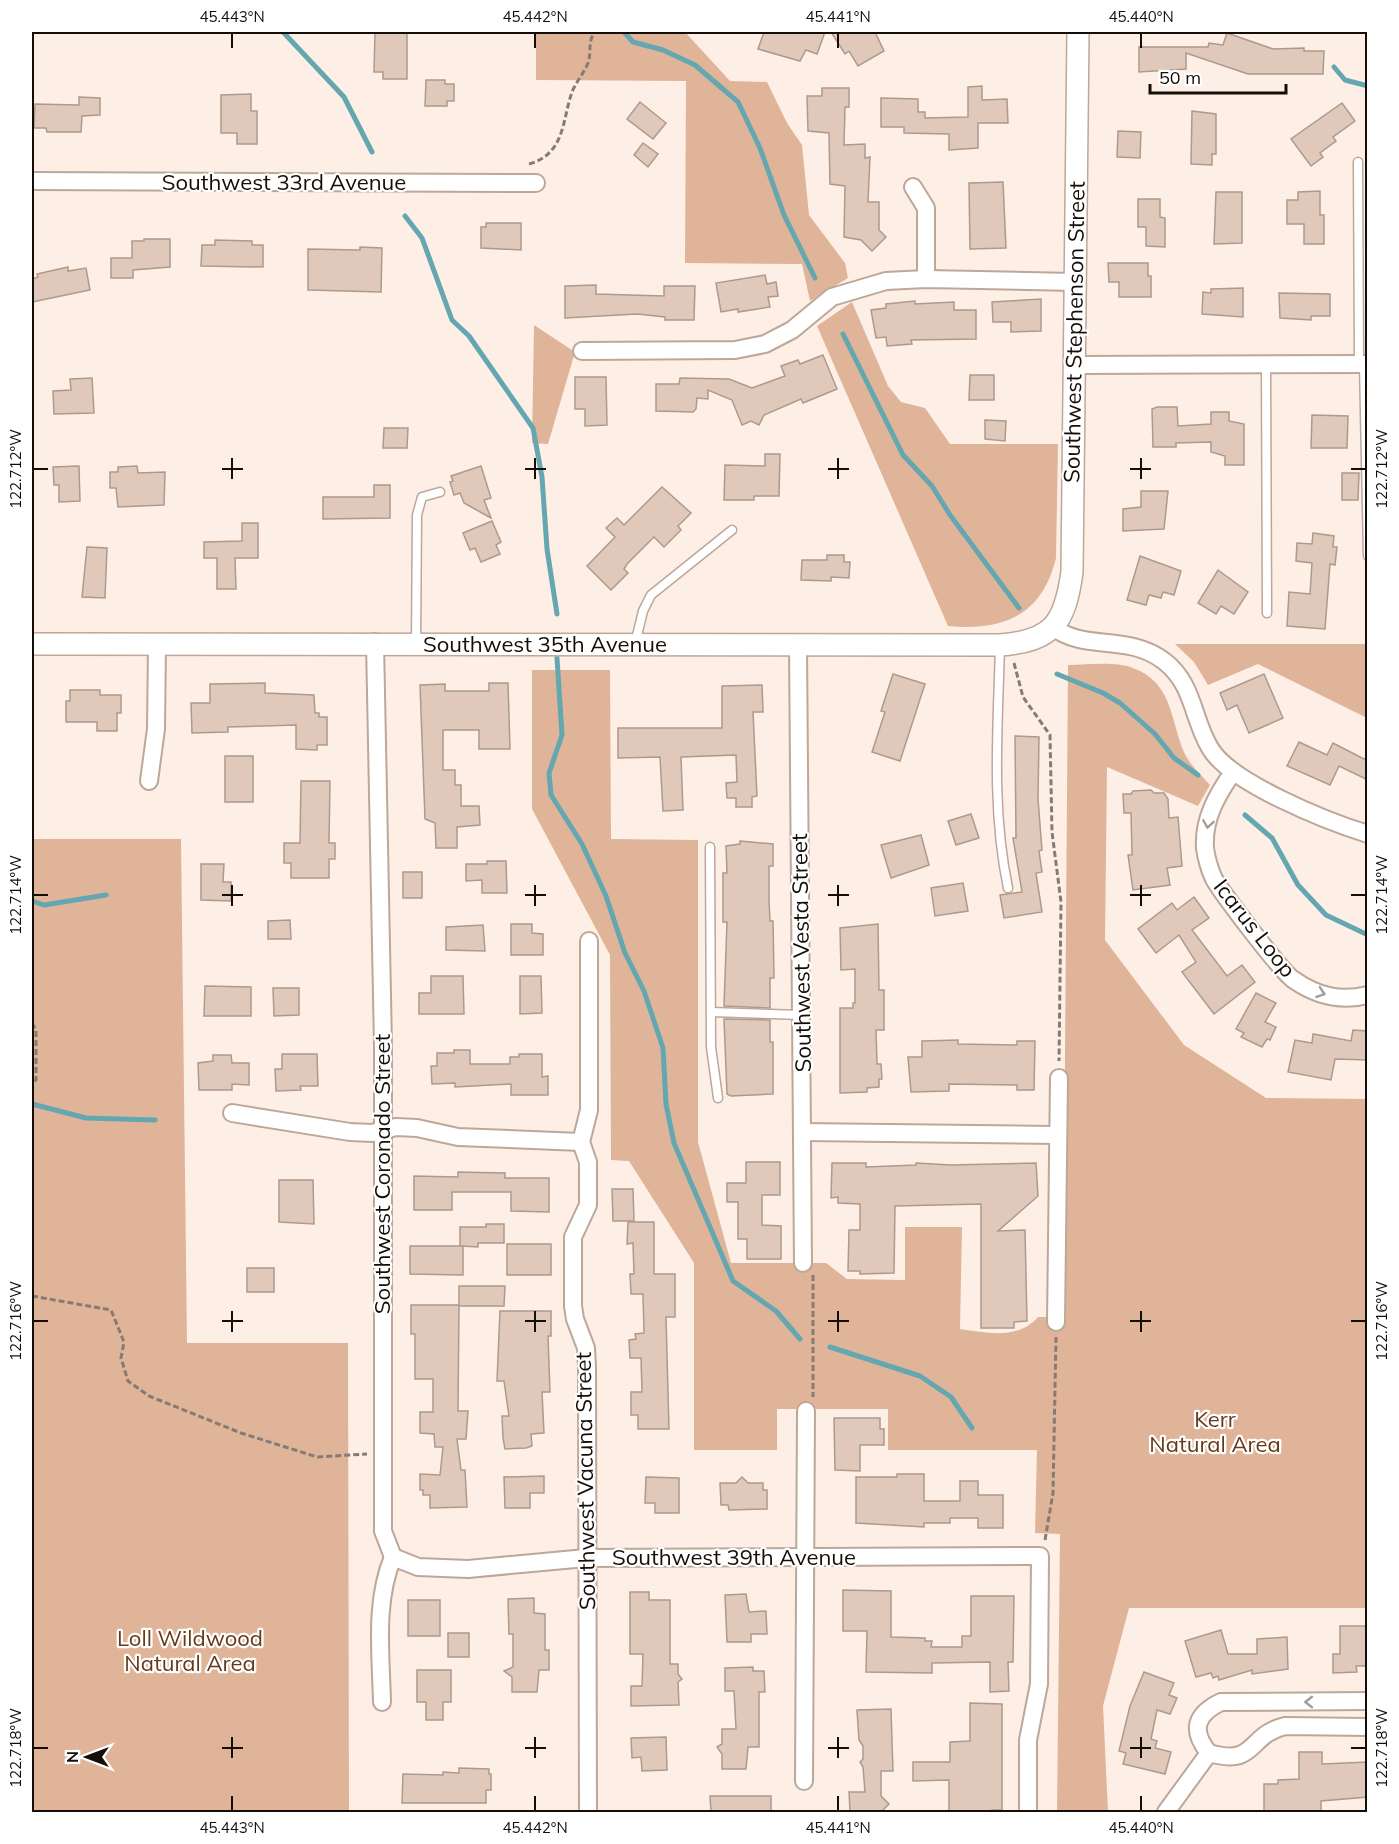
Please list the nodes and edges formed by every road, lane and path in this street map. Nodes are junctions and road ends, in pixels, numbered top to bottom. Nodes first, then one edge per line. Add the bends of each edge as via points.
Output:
1 (595, 32) edge
2 (1078, 32) edge
3 (1358, 162) dead end
4 (32, 181) edge
5 (511, 183) junction
6 (536, 183) dead end
7 (914, 188) dead end
8 (926, 279) junction
9 (1074, 282) junction
10 (582, 351) dead end
11 (1363, 364) edge
12 (1073, 365) junction
13 (1266, 365) junction
14 (440, 492) dead end
15 (732, 530) dead end
16 (1368, 556) edge
17 (1267, 613) dead end
18 (1053, 627) junction
19 (375, 642) junction
20 (416, 643) junction
21 (32, 644) edge
22 (798, 644) junction
23 (1005, 644) junction
24 (157, 645) junction
25 (635, 645) junction
26 (1233, 772) junction
27 (149, 781) dead end
28 (1368, 834) edge
29 (710, 847) dead end
30 (1008, 888) dead end
31 (589, 941) dead end
32 (1368, 995) edge
33 (711, 1012) junction
34 (802, 1015) junction
35 (32, 1023) edge
36 (1059, 1078) joint
37 (32, 1083) edge
38 (718, 1098) dead end
39 (232, 1113) dead end
40 (381, 1132) junction
41 (802, 1132) junction
42 (1057, 1136) junction
43 (581, 1142) junction
44 (803, 1263) joint
45 (32, 1296) edge
46 (1056, 1322) joint
47 (806, 1411) joint
48 (384, 1452) junction
49 (1040, 1556) junction
50 (393, 1557) junction
51 (804, 1557) junction
52 (586, 1558) junction
53 (1368, 1701) edge
54 (382, 1702) dead end
55 (1368, 1727) edge
56 (1209, 1753) junction
57 (804, 1781) dead end
58 (588, 1812) edge
59 (1028, 1812) edge
60 (1166, 1812) edge

1 - 5 path via 589,40 588,61 572,91 561,138 540,161 529,165
2 - 9 street, Southwest Stephenson Street
3 - 11 lane
4 - 5 street, Southwest 33rd Avenue
5 - 6 street, Southwest 33rd Avenue
7 - 8 street via 926,208
8 - 9 street
8 - 10 street via 886,281 832,297 792,330 765,344 735,350
9 - 12 street, Southwest Stephenson Street
11 - 13 street
11 - 16 lane
12 - 13 street
12 - 18 street, Southwest Stephenson Street via 1072,572 1065,607
13 - 17 lane
14 - 20 lane via 422,497 418,503
15 - 25 lane via 651,595
18 - 23 street, Southwest 35th Avenue via 1034,640
18 - 26 street via 1074,639 1134,645 1165,662 1189,692 1210,750
19 - 20 street, Southwest 35th Avenue
19 - 24 street, Southwest 35th Avenue
19 - 40 street, Southwest Coronado Street via 383,1046
20 - 25 street, Southwest 35th Avenue
21 - 24 street, Southwest 35th Avenue
22 - 23 street, Southwest 35th Avenue
22 - 25 street, Southwest 35th Avenue
22 - 34 street, Southwest Vesta Street
23 - 30 lane via 996,787
23 - 36 path via 1023,697 1050,735 1052,832 1061,902
24 - 27 street via 156,729
26 - 28 street via 1327,822
26 -> 32 street, Icarus Loop via 1207,819 1205,849 1214,878 1291,979 1321,996 1351,999
29 - 33 lane
31 - 43 street, Southwest Vacuna Street via 588,1110
33 - 34 lane
33 - 38 lane via 712,1065
34 - 41 street, Southwest Vesta Street
35 - 37 path via 36,1030 36,1080
36 - 42 street
39 - 40 street via 350,1132
40 - 43 street via 396,1127 417,1128 458,1137
40 - 48 street, Southwest Coronado Street
41 - 42 street
41 - 44 street, Southwest Vesta Street
42 - 46 street
43 - 52 street, Southwest Vacuna Street via 588,1162 588,1204 573,1237 573,1311 586,1348
44 - 47 path via 813,1276 813,1405
45 - 48 path via 111,1310 124,1342 121,1358 128,1381 148,1396 241,1433 317,1457
46 - 49 path via 1053,1493 1051,1519
47 - 51 street
48 - 50 street, Southwest Coronado Street via 383,1531
49 - 51 street, Southwest 39th Avenue
49 - 59 street via 1039,1684 1028,1740
50 - 52 street, Southwest 39th Avenue via 418,1567 468,1569
50 - 54 street via 382,1604
51 - 52 street, Southwest 39th Avenue
51 - 57 street
52 - 58 street, Southwest Vacuna Street
53 -> 56 street via 1221,1702 1206,1709 1199,1721 1198,1731
55 - 56 street via 1285,1726 1271,1729 1240,1756
56 - 60 street

